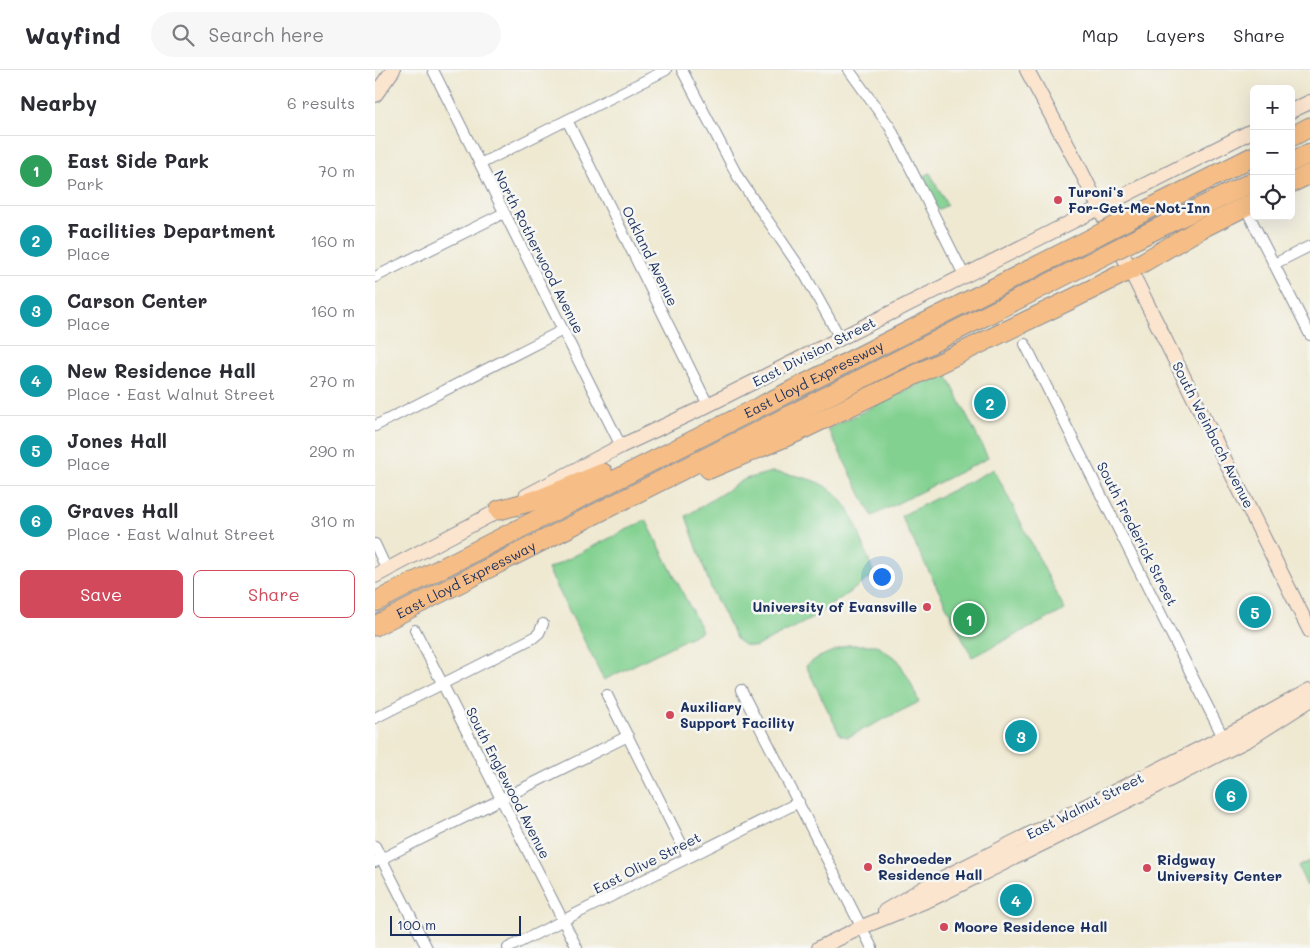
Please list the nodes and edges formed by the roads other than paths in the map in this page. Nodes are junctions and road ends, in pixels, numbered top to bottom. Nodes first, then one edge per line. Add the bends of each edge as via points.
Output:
1 (393, 70) edge
2 (433, 70) edge
3 (666, 70) edge
4 (682, 70) edge
5 (849, 70) edge
6 (1027, 70) edge
7 (375, 95) edge
8 (1310, 102) edge
9 (1295, 109) edge
10 (567, 120) junction
11 (1310, 127) edge
12 (1250, 132) edge
13 (1295, 135) edge
14 (1310, 152) edge
15 (1250, 158) edge
16 (1295, 160) edge
17 (480, 164) junction
18 (1310, 174) edge
19 (1295, 181) edge
20 (1250, 183) edge
21 (1099, 207) junction
22 (1250, 210) edge
23 (504, 213) junction
24 (1256, 220) edge
25 (1310, 246) edge
26 (1274, 264) junction
27 (1130, 270) junction
28 (964, 276) junction
29 (375, 277) edge
30 (563, 330) junction
31 (1310, 336) edge
32 (840, 338) junction
33 (1025, 344) dead end
34 (708, 405) junction
35 (375, 426) edge
36 (695, 439) junction
37 (621, 446) junction
38 (499, 510) junction
39 (597, 513) junction
40 (375, 544) edge
41 (381, 573) edge
42 (375, 602) edge
43 (543, 624) dead end
44 (375, 626) edge
45 (415, 630) dead end
46 (1310, 631) edge
47 (442, 684) junction
48 (741, 690) dead end
49 (1310, 690) edge
50 (607, 695) dead end
51 (1310, 700) edge
52 (375, 718) edge
53 (628, 736) junction
54 (1223, 737) junction
55 (501, 799) junction
56 (799, 802) junction
57 (375, 846) edge
58 (688, 857) junction
59 (378, 860) edge
60 (563, 920) junction
61 (862, 927) junction
62 (427, 948) edge
63 (508, 948) edge
64 (577, 948) edge
65 (819, 948) edge
66 (872, 948) edge

1 - 7 street
2 - 17 street, North Rotherwood Avenue
3 - 10 street
4 - 32 street via 738,177 805,275
5 - 28 street via 890,127
6 - 21 street, South Weinbach Avenue
8 - 9 street
10 - 17 street
10 - 34 street, Oakland Avenue
11 - 13 highway
12 - 21 street, East Division Street
14 - 16 highway
15 - 36 highway, East Lloyd Expressway, bridge
17 - 23 street, North Rotherwood Avenue
18 - 19 highway
20 - 39 highway, East Lloyd Expressway, bridge
21 - 27 street, South Weinbach Avenue
21 - 28 street, East Division Street
22 - 27 highway via 1198,230
23 - 29 street
23 - 30 street, North Rotherwood Avenue
24 - 26 street
25 - 26 street
26 - 31 street
27 - 39 highway via 797,432
27 - 46 street, South Weinbach Avenue
28 - 32 street, East Division Street
30 - 35 street
30 - 37 street, North Rotherwood Avenue
32 - 34 street, East Division Street
33 - 54 street, South Frederick Street
34 - 37 street, East Division Street
36 - 38 highway via 540,499
36 - 42 highway, East Lloyd Expressway
37 - 38 street, East Division Street
38 - 41 street, East Division Street
39 - 44 highway, East Lloyd Expressway
40 - 41 street
43 - 47 street via 533,638
45 - 47 street, South Englewood Avenue
47 - 52 street
47 - 55 street, South Englewood Avenue
48 - 56 street
49 - 54 street, East Walnut Street
50 - 53 street
51 - 61 street, East Walnut Street via 1249,739 1072,829 933,898
53 - 55 street
53 - 58 street
54 - 61 street, East Walnut Street via 927,886
55 - 59 street
55 - 60 street, South Englewood Avenue
56 - 58 street, East Olive Street
56 - 61 street
57 - 59 street
58 - 60 street, East Olive Street
59 - 62 street
60 - 63 street, East Olive Street
60 - 64 street, South Englewood Avenue
61 - 65 street, East Walnut Street
61 - 66 street

